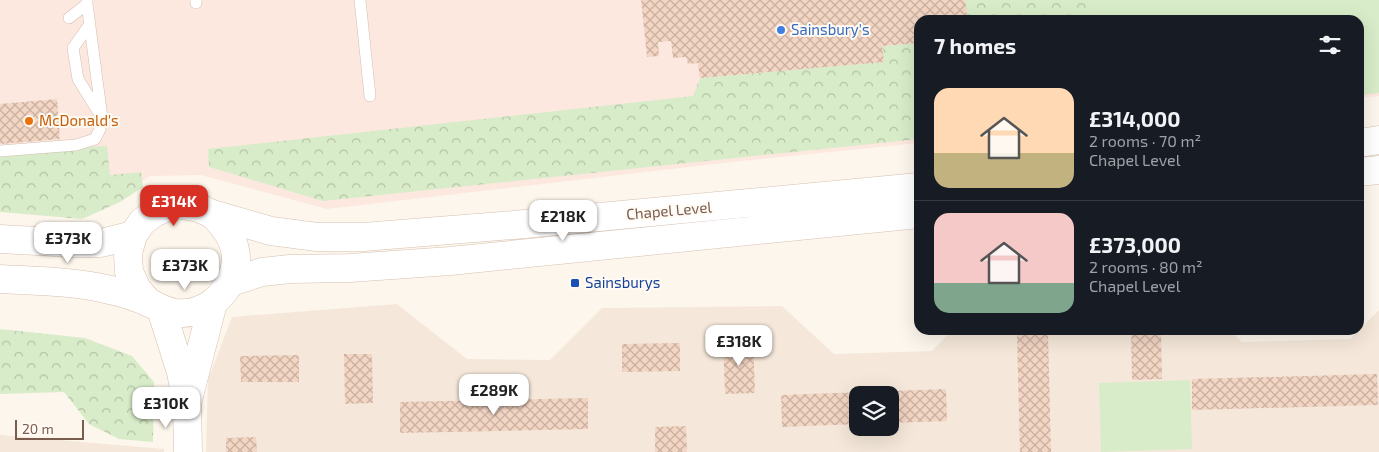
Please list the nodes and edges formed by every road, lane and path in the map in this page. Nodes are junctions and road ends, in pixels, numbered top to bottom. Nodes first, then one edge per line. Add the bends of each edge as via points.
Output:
1 (360, 0) edge
2 (87, 2) edge
3 (68, 18) dead end
4 (90, 24) junction
5 (370, 96) dead end
6 (102, 118) junction
7 (1379, 140) edge
8 (1364, 142) edge
9 (0, 151) edge
10 (1379, 170) edge
11 (1364, 172) edge
12 (914, 187) edge
13 (212, 214) junction
14 (914, 215) edge
15 (133, 235) junction
16 (0, 239) edge
17 (0, 279) edge
18 (231, 282) junction
19 (213, 303) junction
20 (155, 306) junction
21 (187, 404) junction
22 (188, 452) edge

1 - 5 lane
2 - 3 lane
2 - 4 lane
4 - 6 lane
4 - 6 lane via 74,48 78,79
6 - 9 lane via 95,139 86,142
7 - 8 main road
10 - 11 main road
12 - 13 main road, Chapel Level via 362,236 271,231
13 - 15 main road, Chapel Level via 192,206 168,207 142,222
13 - 18 main road, Chapel Level via 224,225 236,252
14 - 18 main road, Chapel Level via 450,262 290,269 262,272
15 - 16 main road via 101,243
15 - 20 main road via 128,253 129,272 136,289
17 - 20 main road, Chapel Level via 106,289
18 - 19 main road, Chapel Level
19 - 20 main road, Chapel Level via 186,313
19 - 21 main road
20 - 21 main road via 181,372
21 - 22 main road

